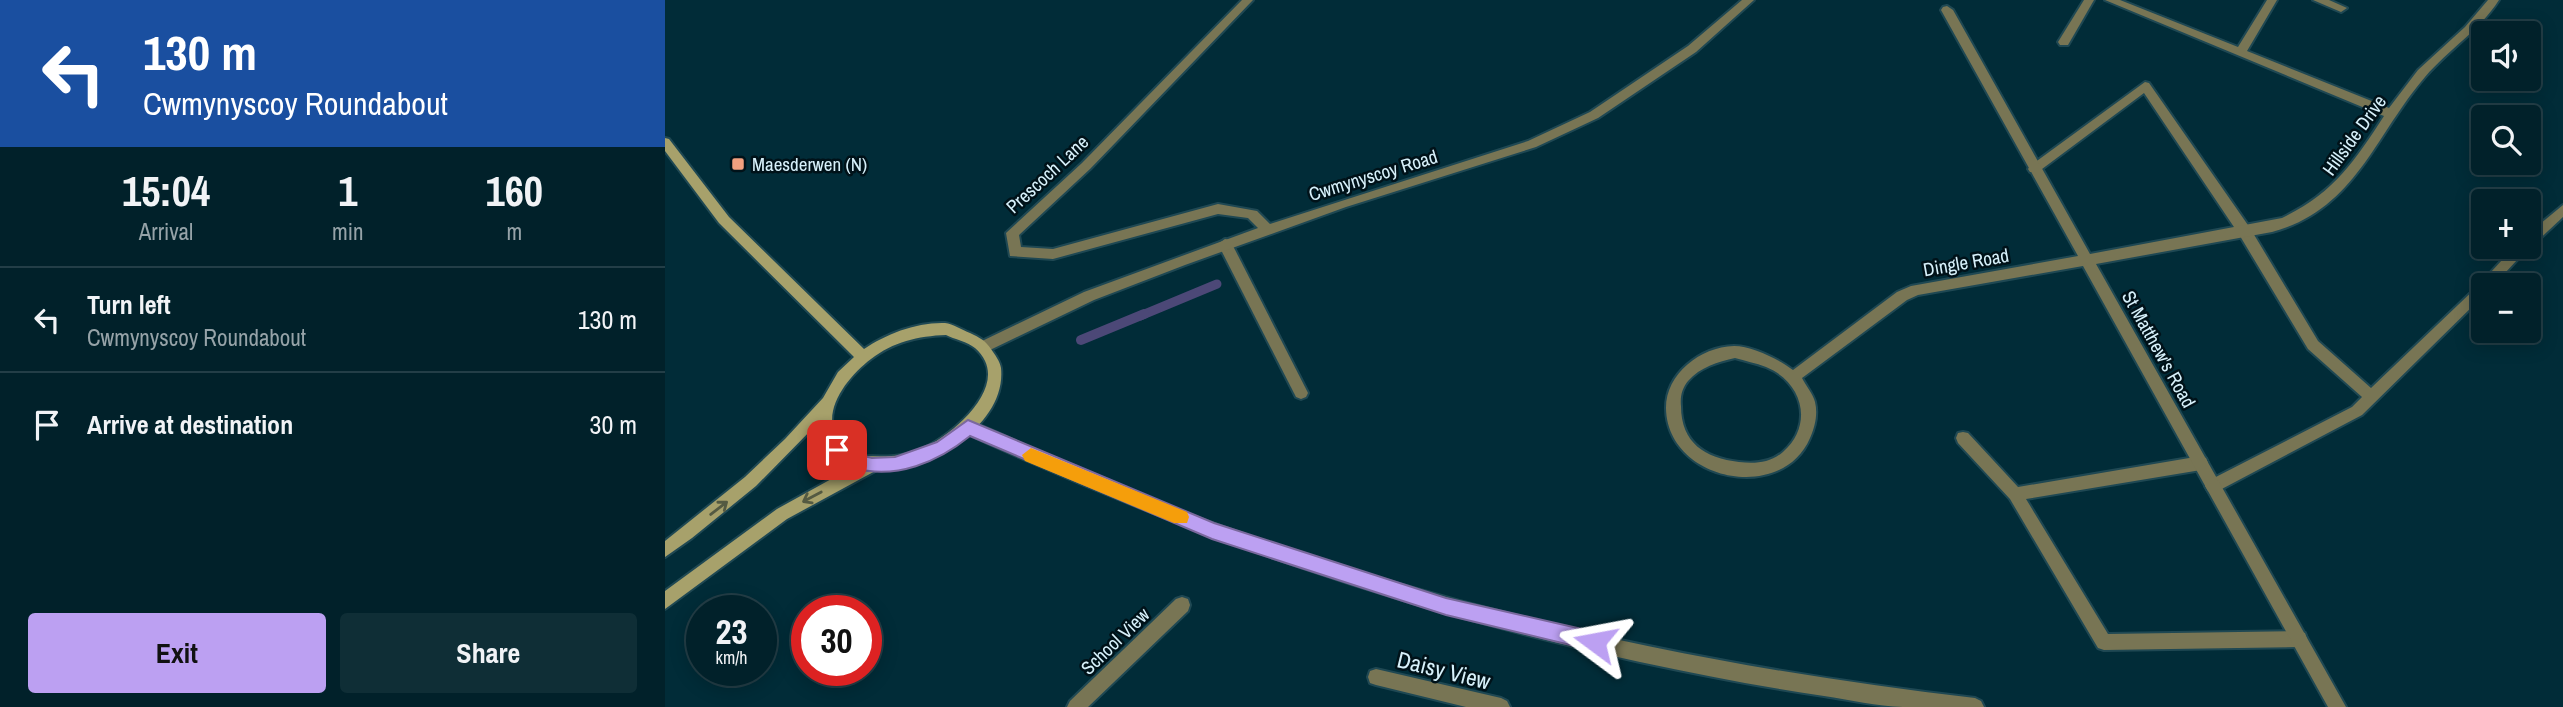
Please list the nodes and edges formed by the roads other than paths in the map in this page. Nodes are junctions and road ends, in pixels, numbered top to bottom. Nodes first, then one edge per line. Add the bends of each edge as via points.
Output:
1 (1248, 0) edge
2 (1749, 0) edge
3 (2089, 0) edge
4 (2111, 0) edge
5 (2272, 0) edge
6 (2318, 0) edge
7 (2494, 0) edge
8 (2341, 8) dead end
9 (1947, 10) dead end
10 (2064, 42) dead end
11 (2240, 52) junction
12 (2392, 114) junction
13 (665, 142) edge
14 (2034, 169) junction
15 (2563, 209) edge
16 (1267, 229) junction
17 (2541, 229) edge
18 (2245, 232) junction
19 (1224, 244) junction
20 (2510, 259) edge
21 (2087, 260) junction
22 (2497, 273) edge
23 (2471, 299) edge
24 (985, 346) junction
25 (863, 357) junction
26 (1794, 376) junction
27 (1301, 393) dead end
28 (2372, 397) junction
29 (829, 400) junction
30 (968, 428) junction
31 (1963, 438) dead end
32 (2200, 463) junction
33 (872, 465) junction
34 (2213, 486) junction
35 (2015, 494) junction
36 (665, 550) edge
37 (665, 601) edge
38 (1182, 605) dead end
39 (2299, 639) junction
40 (1376, 677) dead end
41 (1076, 707) edge
42 (1501, 707) edge
43 (1975, 707) edge
44 (2337, 707) edge

1 - 16 street, Prescoch Lane via 1086,166 1012,233 1015,252 1053,254 1218,209 1252,214
2 - 16 street, Cwmynyscoy Road via 1692,50 1594,115 1532,144
3 - 10 street
4 - 11 street
5 - 11 street
6 - 8 street
7 - 12 street, Hillside Drive via 2484,16 2421,74
9 - 14 street, St Matthew's Road
11 - 12 street
12 - 18 street, Hillside Drive via 2352,176 2326,201 2287,222
13 - 25 street via 724,220
14 - 18 street via 2145,86
14 - 21 street, St Matthew's Road
15 - 17 street
16 - 19 street, Cwmynyscoy Road
18 - 21 street, Hillside Drive
18 - 28 street via 2313,345
19 - 24 street, Cwmynyscoy Road via 1089,296
19 - 27 street
20 - 22 street
21 - 26 street, Dingle Road via 1908,292
21 - 32 street, St Matthew's Road
23 - 28 street
24 - 25 street via 969,335 947,329 922,330 896,338
24 - 30 street via 995,377 991,396
25 - 29 street via 840,380
26 - 26 street via 1806,394 1811,414 1808,433 1780,464 1759,471 1724,468 1693,453 1679,436 1672,416 1673,396 1681,379 1714,355 1735,352 1768,359
28 - 34 street via 2357,411
29 - 33 street via 828,436 845,455
36 -> 29 street via 742,490 807,428
30 - 33 street via 920,459
30 - 43 street via 1212,530 1446,607 1695,665 1892,699
31 - 35 street
32 - 34 street, St Matthew's Road
32 - 35 street
33 -> 37 street via 782,514
34 - 39 street, St Matthew's Road
35 - 39 street via 2104,642
38 - 41 street, School View
39 - 44 street, St Matthew's Road
40 - 42 street, Daisy View

